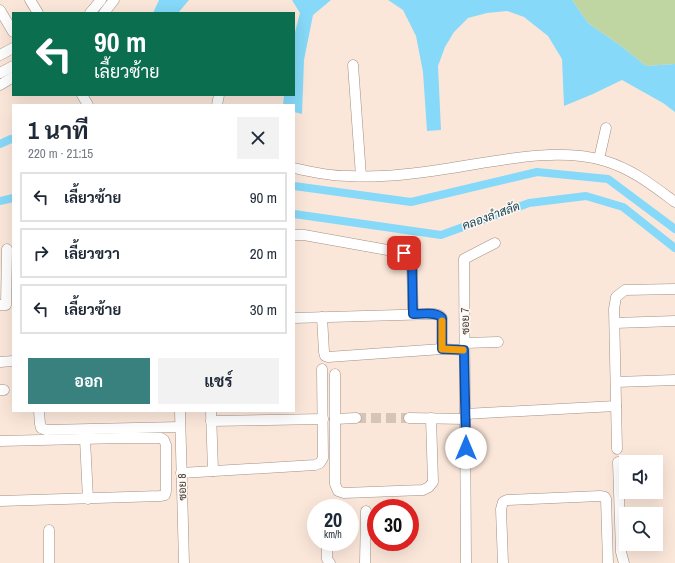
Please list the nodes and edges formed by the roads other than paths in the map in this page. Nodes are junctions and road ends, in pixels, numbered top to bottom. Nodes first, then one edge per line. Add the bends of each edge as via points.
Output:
1 (30, 0) edge
2 (101, 0) edge
3 (114, 0) edge
4 (0, 10) edge
5 (37, 12) edge
6 (91, 12) edge
7 (105, 12) edge
8 (12, 30) edge
9 (12, 49) edge
10 (0, 55) edge
11 (353, 65) dead end
12 (12, 67) edge
13 (0, 73) edge
14 (12, 78) edge
15 (0, 85) edge
16 (606, 128) dead end
17 (599, 159) junction
18 (295, 168) edge
19 (360, 176) junction
20 (675, 202) edge
21 (295, 235) edge
22 (495, 243) dead end
23 (7, 249) dead end
24 (675, 289) edge
25 (0, 305) edge
26 (413, 314) junction
27 (322, 317) junction
28 (295, 318) edge
29 (675, 321) edge
30 (615, 323) junction
31 (498, 342) dead end
32 (465, 346) junction
33 (442, 349) junction
34 (12, 361) edge
35 (0, 362) edge
36 (322, 369) dead end
37 (335, 374) dead end
38 (675, 380) edge
39 (616, 382) junction
40 (616, 406) junction
41 (39, 412) edge
42 (180, 412) edge
43 (211, 416) edge
44 (465, 417) junction
45 (323, 418) junction
46 (356, 418) tunnel mouth
47 (409, 418) tunnel mouth
48 (431, 418) junction
49 (335, 419) junction
50 (180, 427) junction
51 (85, 439) junction
52 (0, 441) edge
53 (617, 449) dead end
54 (618, 462) dead end
55 (213, 471) junction
56 (181, 473) junction
57 (88, 499) junction
58 (0, 501) edge
59 (366, 511) dead end
60 (49, 530) dead end
61 (327, 551) edge
62 (49, 563) edge
63 (184, 563) edge
64 (330, 563) edge
65 (365, 563) edge
66 (466, 563) edge
67 (503, 563) edge
68 (608, 563) edge
69 (624, 563) edge

1 - 5 street
2 - 6 street
3 - 7 street
4 - 8 street
9 - 10 street
11 - 19 street
12 - 13 street
14 - 15 street
16 - 17 street
17 - 19 street via 575,154 538,156 436,170
17 - 20 street via 634,172
18 - 19 street
21 - 26 street via 404,253 410,257
22 - 32 street, ซอย 7 via 464,259
23 - 25 street via 6,305
24 - 30 street via 625,290 616,297
26 - 27 street
26 - 33 street via 435,314 442,318
27 - 28 street
27 - 33 street via 324,352 328,358
29 - 30 street
30 - 39 street
31 - 32 street
32 - 33 street
32 - 44 street, ซอย 7
34 - 35 street
36 - 45 street
37 - 49 street
38 - 39 street
39 - 40 street
40 - 44 street
40 - 53 street
41 - 50 street via 41,428 46,430
42 - 50 street, ซอย 8
43 - 45 street
43 - 55 street
44 - 48 street
44 - 66 street, ซอย 7
45 - 55 street via 323,458 315,465
46 - 49 street
47 - 48 street
48 - 49 street via 433,482 429,487 422,490 344,493 338,491 335,484
50 - 56 street, ซอย 8
51 - 52 street
51 - 57 street
51 - 57 street via 161,438 166,445 165,494
54 - 69 street via 621,552
55 - 56 street
56 - 63 street, ซอย 8
57 - 58 street
59 - 65 street
60 - 62 street
61 - 64 street
67 - 68 street via 503,502 600,496 606,499

